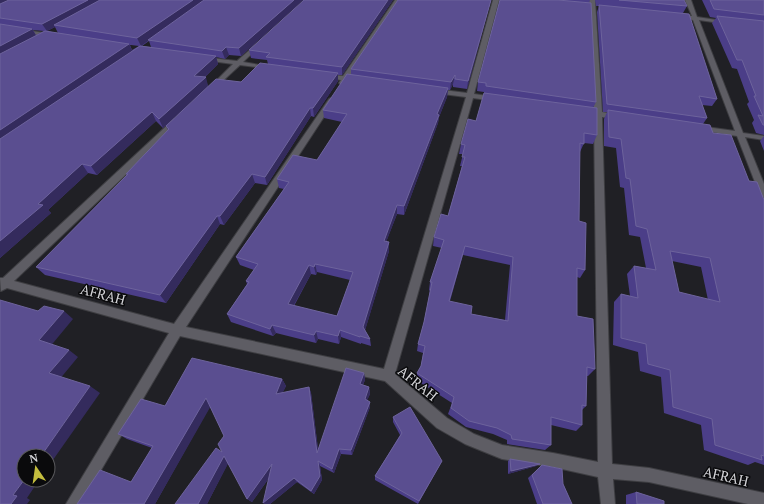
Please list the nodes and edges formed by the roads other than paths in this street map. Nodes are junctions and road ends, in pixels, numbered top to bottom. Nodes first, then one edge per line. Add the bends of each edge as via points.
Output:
1 (398, 0) edge
2 (496, 0) edge
3 (688, 0) edge
4 (593, 6) edge
5 (670, 16) edge
6 (694, 18) junction
7 (733, 22) edge
8 (0, 28) edge
9 (50, 33) junction
10 (62, 37) edge
11 (267, 37) edge
12 (40, 39) edge
13 (198, 58) edge
14 (238, 64) junction
15 (276, 69) edge
16 (314, 74) edge
17 (345, 79) junction
18 (360, 81) edge
19 (431, 90) edge
20 (208, 91) edge
21 (470, 96) junction
22 (500, 100) edge
23 (575, 111) edge
24 (185, 113) edge
25 (598, 114) junction
26 (629, 118) edge
27 (692, 127) edge
28 (739, 134) junction
29 (764, 138) edge
30 (764, 195) edge
31 (1, 284) edge
32 (177, 330) junction
33 (388, 376) junction
34 (605, 471) junction
35 (764, 500) edge
36 (73, 504) edge
37 (608, 504) edge

1 - 17 street
2 - 21 street
3 - 6 street
4 - 25 street
5 - 6 street
6 - 7 street
6 - 28 street
8 - 9 street
9 - 10 street
9 - 12 street
11 - 14 street
13 - 14 street
14 - 15 street
14 - 20 street
16 - 17 street
17 - 18 street
17 - 32 street
19 - 21 street
21 - 22 street
21 - 33 street
23 - 25 street
24 - 31 street
25 - 26 street
25 - 34 street
27 - 28 street
28 - 29 street
28 - 30 street
31 - 32 street, AFRAH
32 - 33 street, AFRAH
32 - 36 street
33 - 34 street, AFRAH via 442,423 470,439 502,452
34 - 35 street, AFRAH via 649,475
34 - 37 street

